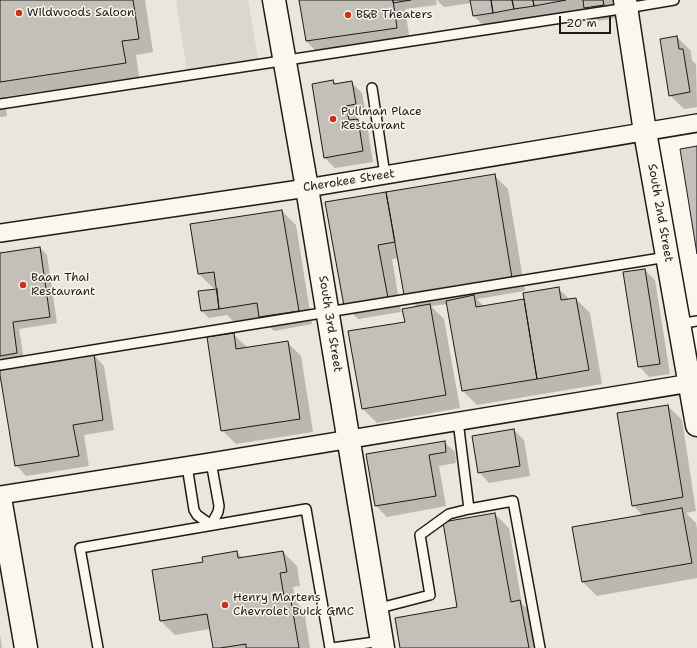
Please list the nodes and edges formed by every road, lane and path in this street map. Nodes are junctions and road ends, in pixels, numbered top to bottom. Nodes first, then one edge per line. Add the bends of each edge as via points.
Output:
1 (274, 0) edge
2 (674, 0) edge
3 (626, 4) edge
4 (285, 60) junction
5 (372, 88) dead end
6 (0, 104) edge
7 (697, 123) edge
8 (645, 132) junction
9 (385, 175) junction
10 (307, 188) junction
11 (0, 233) edge
12 (667, 256) junction
13 (328, 312) junction
14 (688, 322) edge
15 (0, 365) edge
16 (693, 383) edge
17 (458, 421) junction
18 (697, 425) edge
19 (349, 439) junction
20 (211, 462) junction
21 (187, 466) junction
22 (0, 495) edge
23 (0, 498) edge
24 (469, 509) junction
25 (211, 525) junction
26 (376, 609) junction
27 (382, 644) edge
28 (26, 648) edge
29 (98, 648) edge
30 (331, 648) edge
31 (540, 648) edge

1 - 4 main road, South 3rd Street
2 - 3 lane
3 - 4 lane
3 - 8 main road, South 2nd Street
4 - 6 lane
4 - 10 main road, South 3rd Street
5 - 9 lane
7 - 8 street, Cherokee Street
8 - 9 street, Cherokee Street
8 - 12 main road, South 2nd Street
9 - 10 street, Cherokee Street
10 - 11 street, Cherokee Street
10 - 13 main road, South 3rd Street
12 - 13 lane
12 - 14 main road, South 2nd Street
13 - 15 lane
13 - 19 main road, South 3rd Street
14 - 16 main road, South 2nd Street
16 - 17 street
16 - 18 main road, South 2nd Street
17 - 19 street
17 - 24 lane
19 - 20 street
19 - 26 main road, South 3rd Street
20 - 21 street
20 - 25 lane via 219,506
21 - 22 street
21 - 25 lane via 194,510
23 - 28 main road
24 - 26 lane via 449,514 420,535 430,595
24 - 31 lane via 513,501
25 - 29 lane via 80,548
25 - 30 lane via 306,509
26 - 27 main road, South 3rd Street
27 - 30 lane

